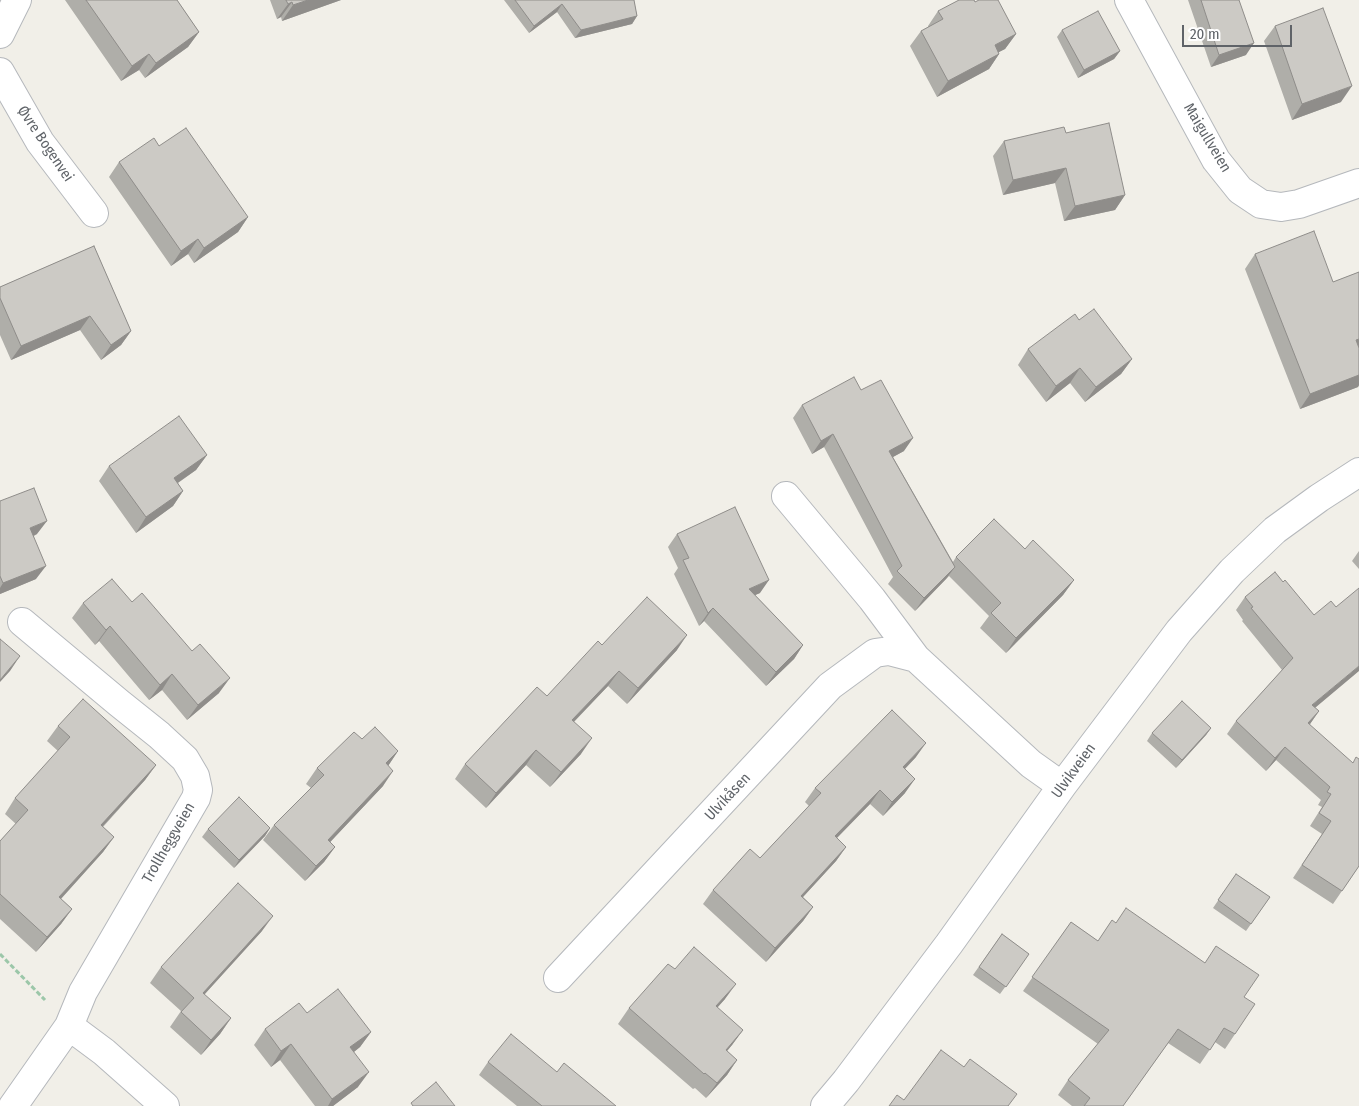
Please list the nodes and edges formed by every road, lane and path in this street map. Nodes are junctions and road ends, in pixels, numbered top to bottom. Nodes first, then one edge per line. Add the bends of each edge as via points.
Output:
1 (17, 0) edge
2 (1129, 0) edge
3 (0, 34) edge
4 (0, 72) edge
5 (1359, 182) edge
6 (94, 213) dead end
7 (1359, 472) edge
8 (786, 496) dead end
9 (22, 622) dead end
10 (916, 658) junction
11 (1062, 786) junction
12 (0, 954) edge
13 (558, 978) dead end
14 (69, 1026) junction
15 (13, 1106) edge
16 (165, 1106) edge
17 (824, 1106) edge

1 - 3 street
2 - 5 street, Maigullveien via 1216,160 1240,190 1261,204 1281,207 1299,204
4 - 6 street, Øvre Bogenvei via 40,142
7 - 11 street, Ulvikveien via 1275,530 1232,571 1179,631
8 - 10 street, Ulvikåsen via 872,599
9 - 14 street, Trollheggveien via 159,735 184,759 195,776 198,790 83,992
10 - 11 street, Ulvikåsen via 1032,764
10 - 13 street, Ulvikåsen via 889,651 875,653 830,686
11 - 17 street, Ulvikveien via 949,944
12 - 14 path
14 - 15 street, Trollheggveien
14 - 16 street

